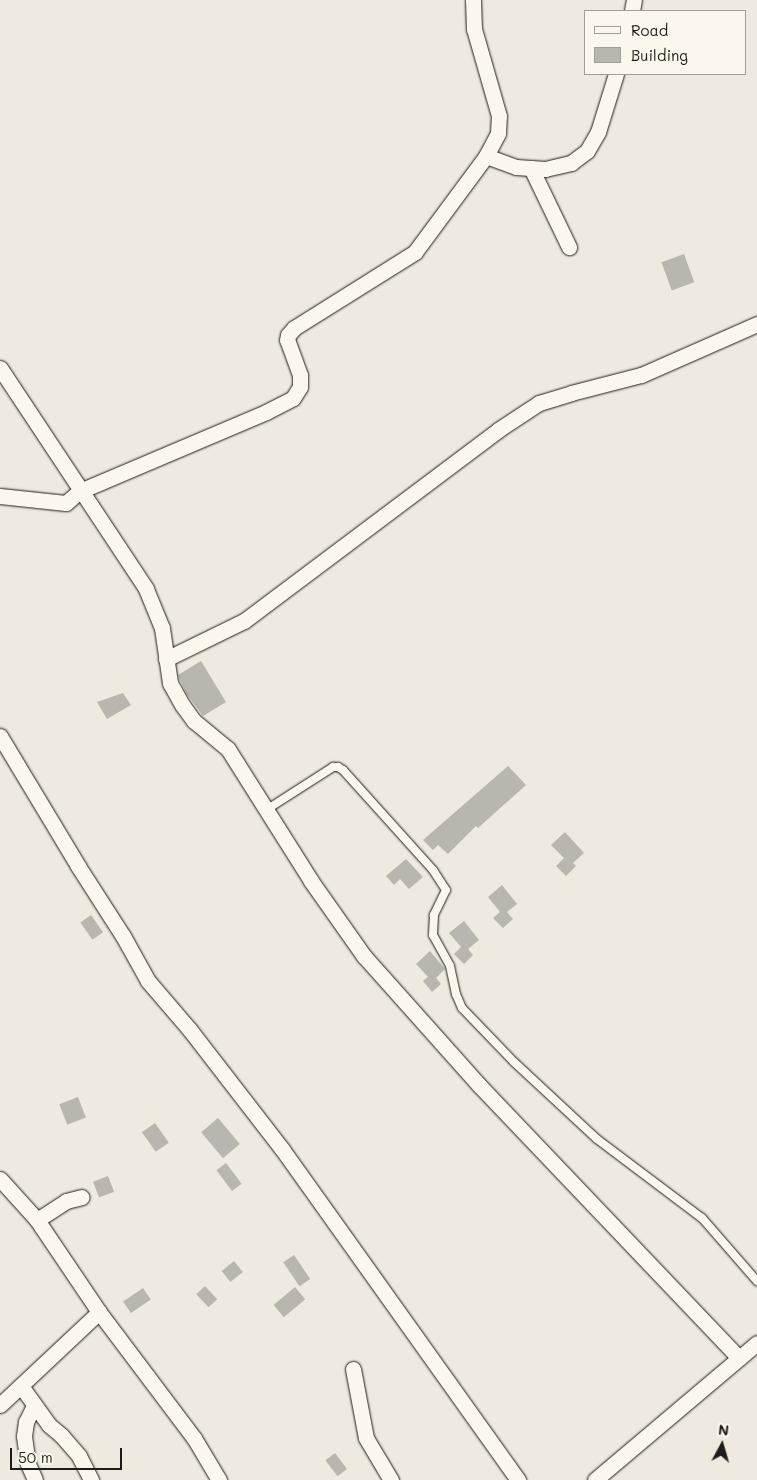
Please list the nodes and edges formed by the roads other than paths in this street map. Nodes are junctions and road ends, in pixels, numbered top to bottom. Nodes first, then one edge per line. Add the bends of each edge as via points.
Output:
1 (474, 0) edge
2 (616, 75) edge
3 (486, 156) junction
4 (531, 168) junction
5 (569, 247) dead end
6 (757, 324) edge
7 (0, 368) edge
8 (80, 491) junction
9 (0, 496) edge
10 (166, 659) junction
11 (0, 736) edge
12 (266, 810) junction
13 (0, 1179) edge
14 (82, 1197) dead end
15 (37, 1220) junction
16 (757, 1281) edge
17 (99, 1312) junction
18 (757, 1344) edge
19 (739, 1358) junction
20 (353, 1369) dead end
21 (21, 1386) junction
22 (0, 1405) edge
23 (34, 1406) junction
24 (35, 1480) edge
25 (91, 1480) edge
26 (219, 1480) edge
27 (391, 1480) edge
28 (518, 1480) edge
29 (595, 1480) edge

1 - 3 street via 474,29 499,116 498,133
2 - 4 street via 598,132 587,152 570,163 545,169
3 - 4 street via 516,167
3 - 8 street via 415,252 294,328 288,335 300,375 300,387 293,398
4 - 5 street
6 - 10 street via 641,376 539,403 498,430 244,621
7 - 8 street
8 - 9 street via 66,503
8 - 10 street via 146,589 162,628
10 - 12 street via 170,682 183,706 194,721 228,749
11 - 28 street via 148,982 190,1030 282,1149
12 - 16 lane via 333,767 343,770 433,870 446,890 434,915 433,935 450,966 462,1008 596,1139 702,1218
12 - 19 street via 311,882 364,956 479,1085
13 - 15 street
14 - 15 street via 66,1201
15 - 17 street
17 - 21 street
17 - 26 street via 194,1438
18 - 19 street
19 - 29 street
20 - 27 street via 366,1438
21 - 22 street
21 - 23 street
23 - 24 street via 26,1422 24,1436 28,1464
23 - 25 street via 72,1446

